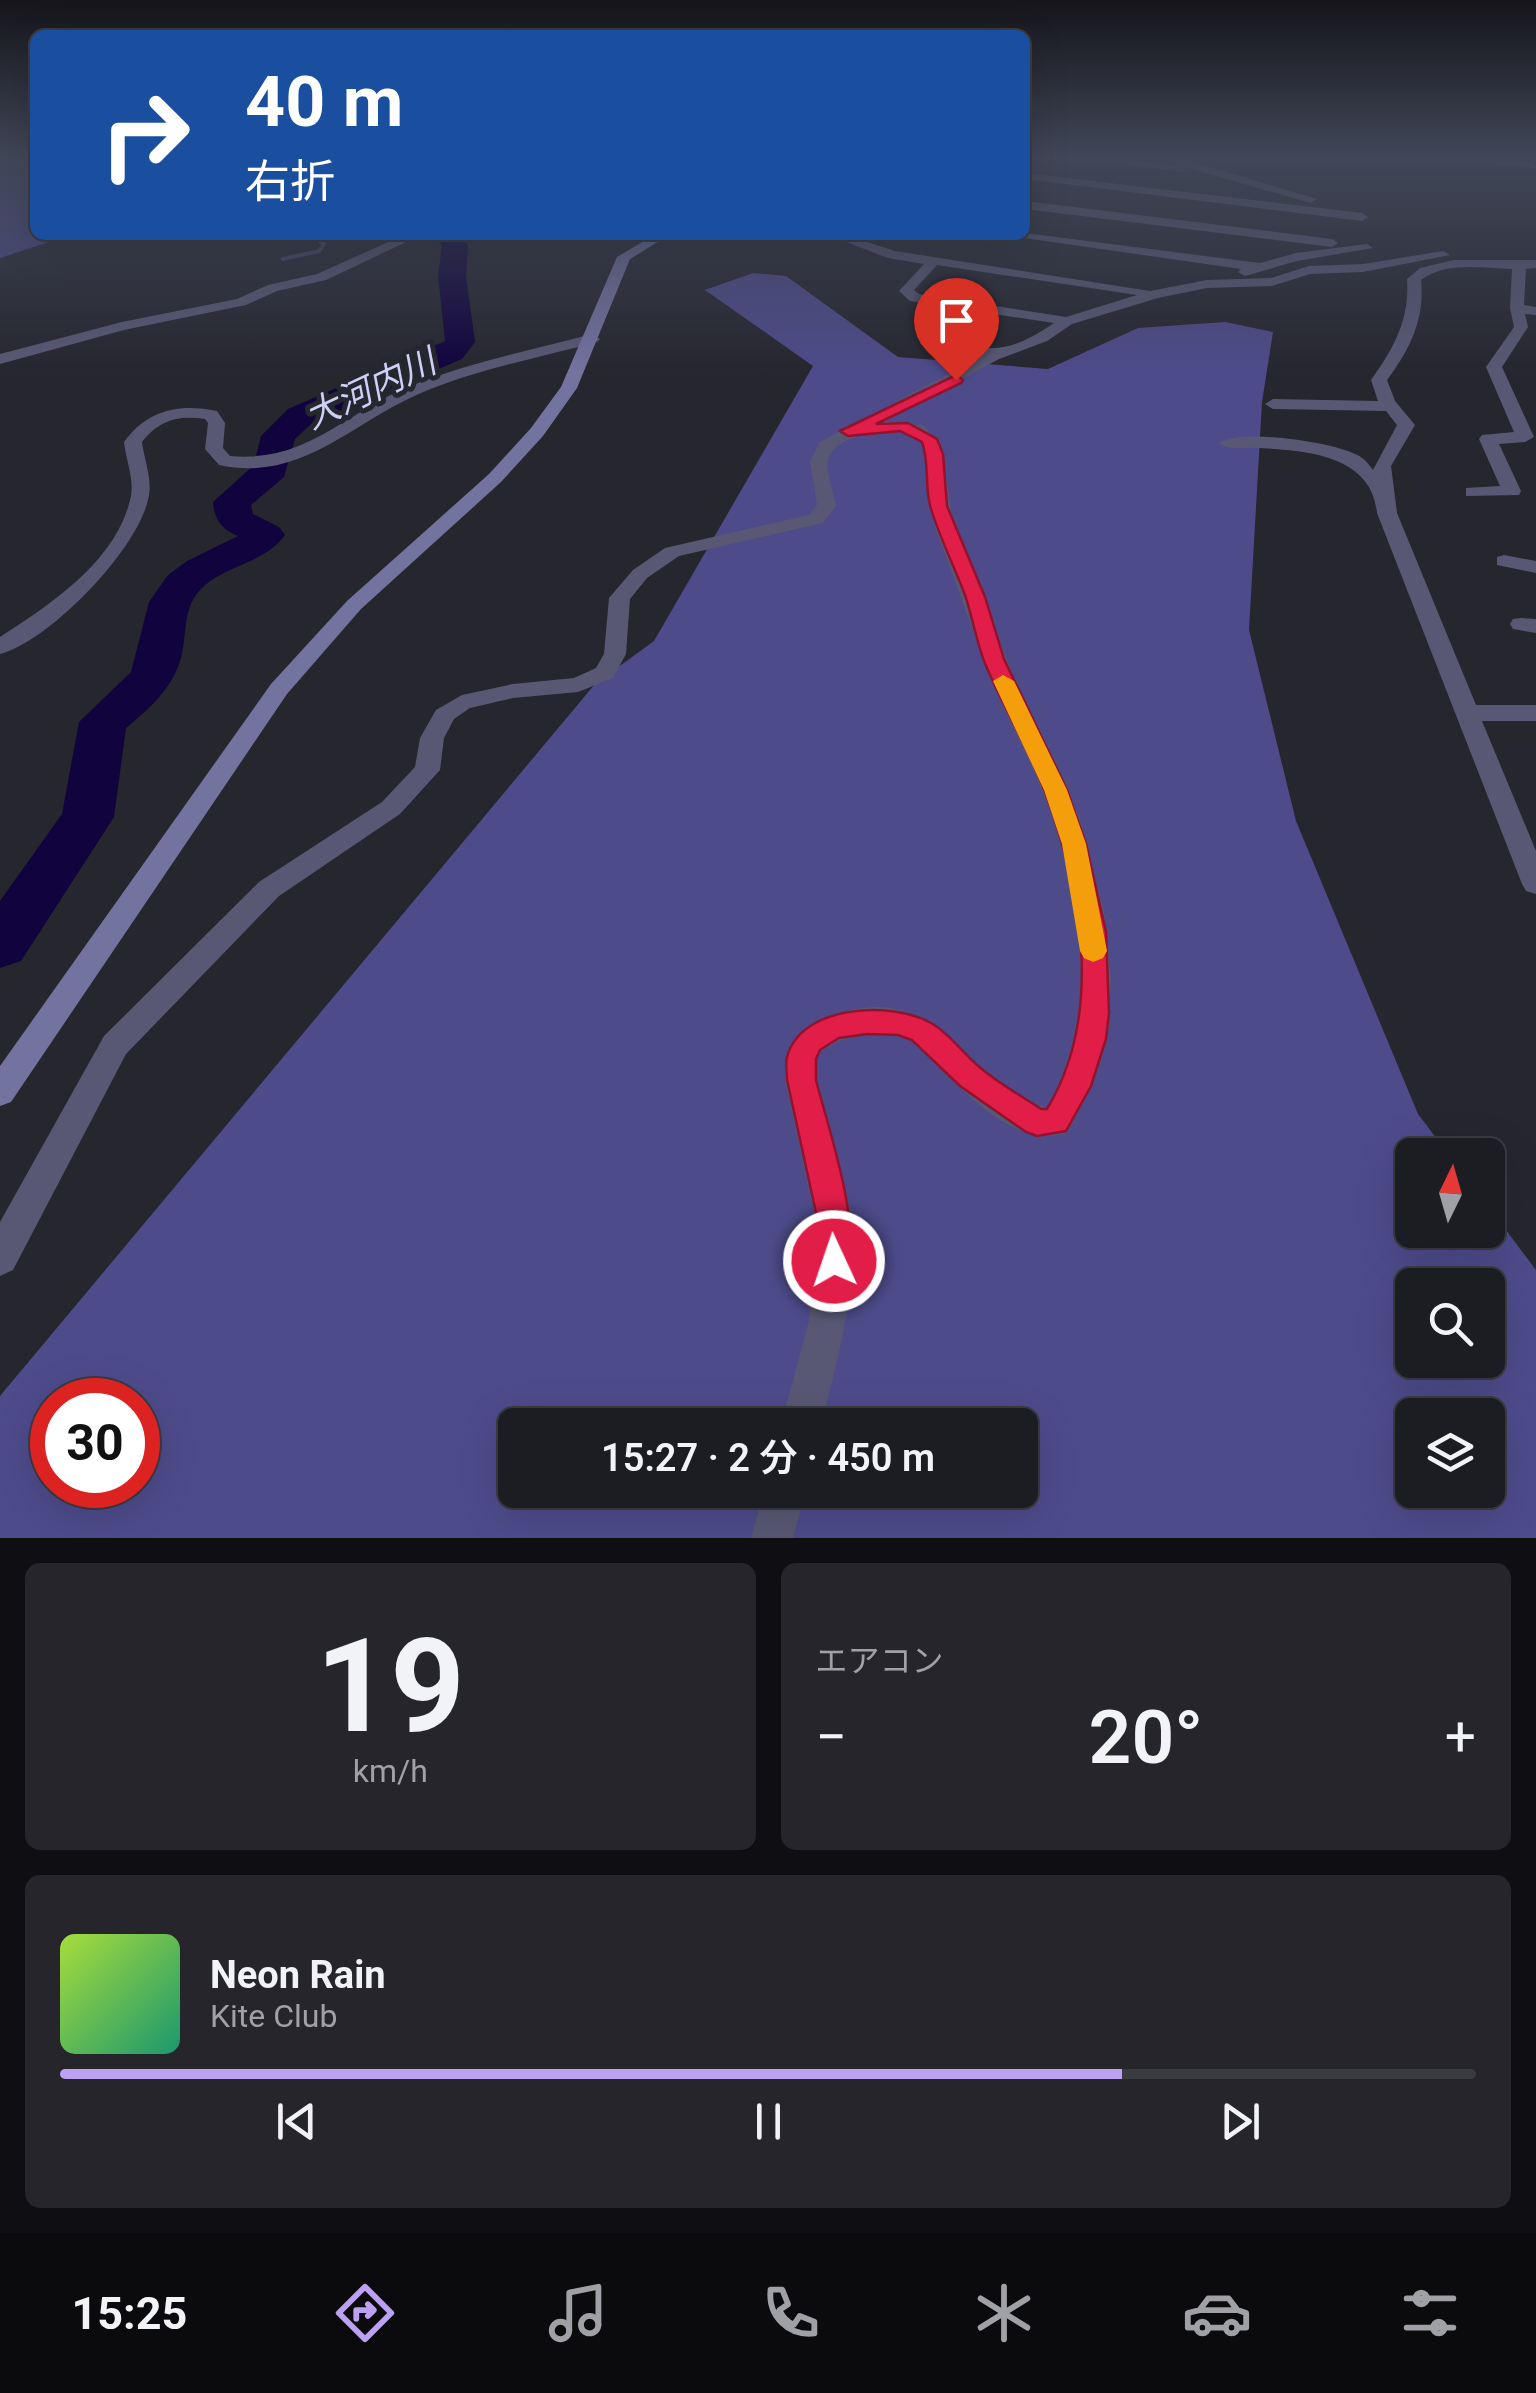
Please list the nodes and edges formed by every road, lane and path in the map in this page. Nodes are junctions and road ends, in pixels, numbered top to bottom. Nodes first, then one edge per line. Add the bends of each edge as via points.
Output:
1 (1208, 230) edge
2 (1223, 230) edge
3 (1368, 230) edge
4 (405, 240) edge
5 (654, 240) edge
6 (845, 240) edge
7 (1002, 246) edge
8 (1366, 248) junction
9 (934, 260) junction
10 (1197, 260) junction
11 (1530, 262) edge
12 (1264, 268) junction
13 (1155, 294) junction
14 (956, 304) junction
15 (1517, 308) junction
16 (1536, 312) edge
17 (1067, 320) junction
18 (592, 339) junction
19 (994, 356) junction
20 (0, 359) edge
21 (1273, 404) dead end
22 (1390, 406) junction
23 (848, 431) junction
24 (1228, 443) dead end
25 (1474, 492) dead end
26 (1386, 501) junction
27 (1504, 561) dead end
28 (1536, 567) edge
29 (0, 647) edge
30 (1468, 713) junction
31 (1536, 713) edge
32 (1536, 884) edge
33 (0, 1092) edge
34 (0, 1258) edge
35 (806, 1408) edge
36 (780, 1508) edge
37 (772, 1538) edge

1 - 10 street
2 - 8 street
3 - 8 street
4 - 20 street via 241,302
5 - 18 street via 624,256
6 - 9 street
7 - 9 street
7 - 10 street
7 - 13 street
8 - 12 street
9 - 14 street via 906,290 915,298
10 - 12 street
11 - 13 street via 1426,256
11 - 15 street
11 - 22 street via 1421,271 1402,350 1379,380
12 - 13 street via 1181,280
13 - 17 street
14 - 17 street
14 - 19 street via 928,344
15 - 16 street
15 - 25 street via 1521,328 1494,367 1525,437 1488,439 1512,492
17 - 19 street via 1042,338
18 - 29 street via 417,388 375,407 320,448 266,464 225,461 214,449 217,423 211,415 185,411 156,419 133,442 141,492 115,548 50,616
18 - 33 street via 569,388 516,455 354,605 279,688
19 - 23 street
21 - 22 street
22 - 26 street via 1406,425 1382,466
23 - 34 street via 818,461 827,506 816,519 672,552 640,574 620,598 614,654 605,672 578,686 462,702 444,715 427,770 391,808 268,890 115,1045
23 - 35 street via 902,426 929,439 938,506 994,659 1074,844 1093,932 1095,1013 1076,1086 1056,1122 1037,1123 971,1077 922,1031 898,1023 833,1028 810,1042 801,1057 802,1080 836,1231 828,1321
24 - 26 street via 1250,439 1341,452 1356,460
26 - 30 street
27 - 28 street
30 - 31 street
30 - 32 street
36 - 37 street

